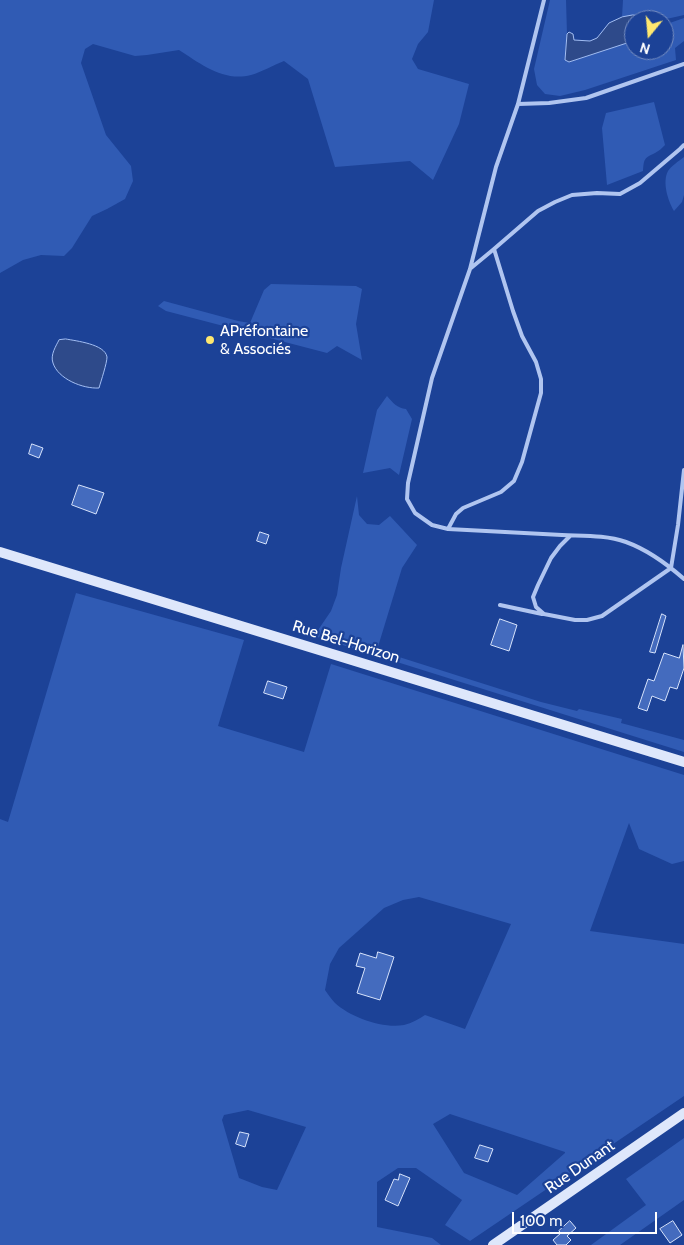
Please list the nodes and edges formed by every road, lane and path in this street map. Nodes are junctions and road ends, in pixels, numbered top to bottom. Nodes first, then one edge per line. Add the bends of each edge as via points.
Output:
1 (544, 0) edge
2 (684, 64) edge
3 (518, 104) junction
4 (684, 144) edge
5 (494, 248) junction
6 (470, 269) junction
7 (684, 470) edge
8 (448, 529) junction
9 (570, 536) junction
10 (0, 552) edge
11 (671, 568) junction
12 (684, 579) edge
13 (500, 605) dead end
14 (544, 614) junction
15 (684, 762) edge
16 (684, 1113) edge
17 (493, 1245) edge

1 - 3 lane
2 - 3 lane via 586,98
3 - 6 lane via 496,167
4 - 5 lane via 640,183 620,194 572,195 555,202 538,211
5 - 6 lane
5 - 8 lane via 522,336 536,362 541,392 514,481 501,492 463,508
6 - 8 lane via 432,378 408,483 407,500 415,513 432,525
7 - 11 lane
8 - 9 lane
9 - 11 lane via 624,541 644,549
9 - 14 lane via 551,558 533,597 536,607
10 - 15 street, Rue Bel-Horizon
11 - 12 lane
11 - 14 lane via 602,616 576,620
13 - 14 lane
16 - 17 street, Rue Dunant

